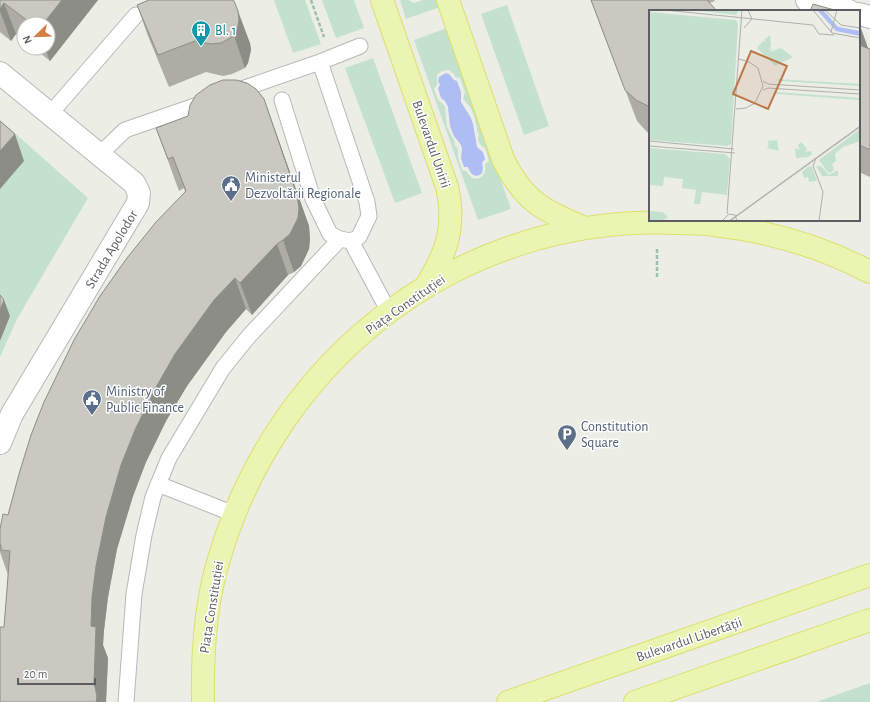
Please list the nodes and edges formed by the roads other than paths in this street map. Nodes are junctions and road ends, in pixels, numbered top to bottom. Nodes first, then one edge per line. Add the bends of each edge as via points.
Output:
1 (382, 0) edge
2 (448, 0) edge
3 (807, 0) edge
4 (845, 10) edge
5 (860, 14) edge
6 (136, 15) dead end
7 (870, 17) edge
8 (360, 46) dead end
9 (320, 62) junction
10 (0, 73) edge
11 (282, 100) dead end
12 (50, 114) junction
13 (99, 155) junction
14 (585, 228) junction
15 (345, 240) junction
16 (870, 272) edge
17 (424, 288) junction
18 (389, 312) junction
19 (0, 443) edge
20 (158, 484) junction
21 (234, 514) junction
22 (870, 575) edge
23 (870, 620) edge
24 (126, 702) edge
25 (203, 702) edge
26 (508, 702) edge
27 (635, 702) edge

1 - 17 main road, Bulevardul Unirii via 450,202 451,218 446,247
2 - 14 main road via 510,175 534,203
3 - 4 street
5 - 7 street
6 - 12 lane
8 - 9 lane
9 - 13 lane via 124,130
9 - 15 lane via 367,202 369,216 359,237
10 - 12 street, Strada Apolodor
11 - 15 lane via 313,199 330,234
12 - 13 street, Strada Apolodor
13 - 19 street, Strada Apolodor via 134,183 139,193 138,203 12,414
14 - 16 main road, Piața Constituției via 622,223 712,224 752,231 812,247
14 - 17 main road, Piața Constituției via 545,236 503,250 467,265
15 - 18 lane
15 - 20 lane via 249,336 223,368 169,458
17 - 18 main road, Piața Constituției
18 - 21 main road, Piața Constituției via 331,361 304,392 277,429 252,473
20 - 21 lane
20 - 24 lane via 144,535 134,594
21 - 25 main road, Piața Constituției via 212,585 202,666
22 - 26 main road, Bulevardul Libertății
23 - 27 main road

